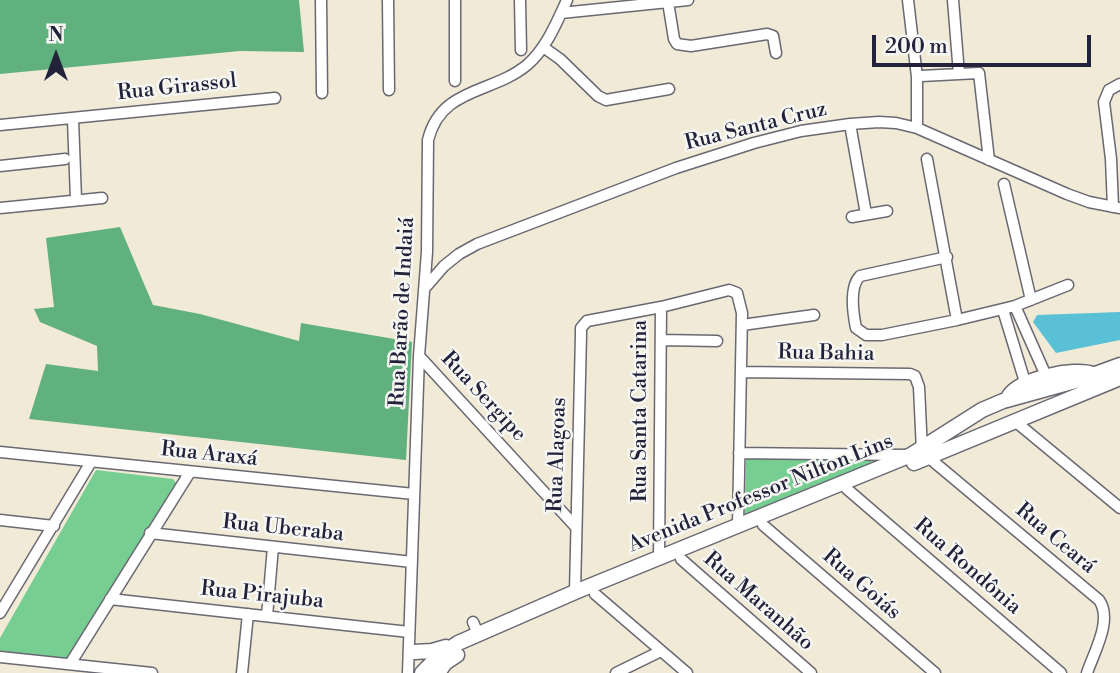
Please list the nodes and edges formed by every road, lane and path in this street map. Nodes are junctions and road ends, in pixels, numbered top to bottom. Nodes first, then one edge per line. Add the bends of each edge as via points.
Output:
1 (321, 0) edge
2 (388, 0) edge
3 (454, 0) edge
4 (520, 0) edge
5 (567, 0) edge
6 (688, 0) edge
7 (908, 0) edge
8 (953, 0) edge
9 (668, 2) junction
10 (561, 13) junction
11 (543, 47) junction
12 (521, 50) dead end
13 (776, 53) dead end
14 (959, 74) junction
15 (921, 76) dead end
16 (455, 81) dead end
17 (1120, 84) edge
18 (669, 89) dead end
19 (389, 90) dead end
20 (322, 93) dead end
21 (275, 98) dead end
22 (73, 118) junction
23 (850, 124) junction
24 (0, 125) edge
25 (917, 128) junction
26 (65, 159) dead end
27 (927, 159) dead end
28 (989, 160) junction
29 (0, 166) edge
30 (1004, 184) dead end
31 (102, 198) dead end
32 (76, 200) junction
33 (0, 208) edge
34 (1116, 208) edge
35 (887, 211) dead end
36 (866, 214) junction
37 (852, 217) dead end
38 (947, 257) junction
39 (1068, 285) dead end
40 (424, 289) junction
41 (1031, 300) junction
42 (1015, 306) junction
43 (662, 307) junction
44 (1003, 310) junction
45 (814, 315) dead end
46 (957, 320) junction
47 (742, 325) junction
48 (661, 340) junction
49 (717, 341) dead end
50 (1015, 345) junction
51 (1035, 352) junction
52 (419, 356) junction
53 (1120, 365) edge
54 (741, 372) junction
55 (1094, 374) junction
56 (1047, 378) junction
57 (1120, 378) edge
58 (1026, 382) junction
59 (1005, 400) junction
60 (982, 410) junction
61 (1013, 423) junction
62 (992, 431) junction
63 (0, 452) edge
64 (739, 453) junction
65 (920, 454) junction
66 (91, 461) junction
67 (190, 472) junction
68 (847, 489) junction
69 (414, 494) junction
70 (1120, 508) edge
71 (0, 520) edge
72 (763, 525) junction
73 (54, 526) junction
74 (575, 526) junction
75 (738, 526) junction
76 (150, 533) junction
77 (273, 547) junction
78 (659, 558) junction
79 (681, 559) junction
80 (412, 562) junction
81 (0, 587) edge
82 (14, 589) junction
83 (575, 592) junction
84 (595, 594) junction
85 (110, 599) junction
86 (0, 613) edge
87 (248, 614) junction
88 (267, 616) junction
89 (411, 641) junction
90 (458, 643) junction
91 (661, 651) junction
92 (0, 656) edge
93 (70, 664) junction
94 (152, 673) edge
95 (242, 673) edge
96 (408, 673) edge
97 (422, 673) edge
98 (438, 673) edge
99 (616, 673) edge
100 (687, 673) edge
101 (811, 673) edge
102 (935, 673) edge
103 (1061, 673) edge
104 (1087, 673) edge

1 - 20 street
2 - 19 street
3 - 16 street
4 - 12 street
5 - 10 street, Rua Barão de Indaiá
6 - 9 street
7 - 25 street via 918,77
8 - 14 street
9 - 10 street
9 - 13 street via 677,44 770,34
10 - 11 street, Rua Barão de Indaiá
11 - 18 street via 606,100
11 - 40 street, Rua Barão de Indaiá via 526,66 457,99 432,122
14 - 15 street
14 - 28 street via 979,73
17 - 34 street, Rua Santa Cruz via 1109,90 1104,102
21 - 22 street, Rua Girassol
22 - 24 street, Rua Girassol
22 - 32 street
23 - 25 street, Rua Santa Cruz via 878,122
23 - 36 street
23 - 40 street, Rua Santa Cruz via 754,143 544,218 458,254
25 - 28 street, Rua Santa Cruz
26 - 29 street
27 - 38 street
28 - 34 street, Rua Santa Cruz via 1067,194
30 - 41 street
31 - 32 street
32 - 33 street
35 - 36 street
36 - 37 street
38 - 46 street
38 - 46 street via 860,276 855,283 853,314 856,328 866,335
39 - 41 street
40 - 52 street, Rua Barão de Indaiá
41 - 42 street
42 - 44 street
42 - 51 street
43 - 47 street via 729,290 740,298
43 - 48 street, Rua Santa Catarina
43 - 74 street, Rua Alagoas via 587,321 581,328
44 - 46 street
44 - 50 street
45 - 47 street
47 - 54 street
48 - 49 street
48 - 78 street, Rua Santa Catarina
50 - 51 street
50 - 58 street
51 - 56 street
52 - 69 street, Rua Barão de Indaiá
52 - 74 street, Rua Sergipe
53 - 55 main road, Avenida Professor Nilton Lins
54 - 64 street
54 - 65 street, Rua Bahia via 910,374 918,380
55 - 56 main road via 1079,370
55 - 59 main road, Avenida Professor Nilton Lins
56 - 58 main road
57 - 61 main road, Avenida Professor Nilton Lins
58 - 59 main road
59 - 60 main road, Avenida Professor Nilton Lins
59 - 61 main road
60 - 62 main road
60 - 65 main road, Avenida Professor Nilton Lins
61 - 62 main road, Avenida Professor Nilton Lins
61 - 70 street
62 - 65 main road, Avenida Professor Nilton Lins
63 - 66 street, Rua Araxá
64 - 65 street
64 - 75 street
65 - 68 main road, Avenida Professor Nilton Lins
65 - 75 main road, Avenida Professor Nilton Lins
65 - 104 street, Rua Ceará via 1099,600 1104,607 1104,625
66 - 67 street, Rua Araxá
66 - 73 street
67 - 69 street, Rua Araxá
67 - 76 street
68 - 72 main road, Avenida Professor Nilton Lins
68 - 103 street, Rua Rondônia
69 - 80 street, Rua Barão de Indaiá
71 - 73 street
72 - 79 main road, Avenida Professor Nilton Lins
72 - 102 street, Rua Goiás
73 - 82 street
74 - 83 street, Rua Alagoas
75 - 78 main road, Avenida Professor Nilton Lins
76 - 77 street, Rua Uberaba
76 - 85 street
77 - 80 street, Rua Uberaba
77 - 88 street
78 - 83 main road, Avenida Professor Nilton Lins
79 - 84 main road, Avenida Professor Nilton Lins
79 - 101 street, Rua Maranhão
80 - 89 street, Rua Barão de Indaiá
81 - 82 street
82 - 86 street
83 - 90 main road, Avenida Professor Nilton Lins via 484,625
84 - 91 street
84 - 98 main road, Avenida Professor Nilton Lins via 461,651
85 - 87 street, Rua Pirajuba
85 - 93 street
87 - 88 street, Rua Pirajuba
87 - 95 street
88 - 89 street, Rua Pirajuba
89 - 90 main road via 432,651
89 - 96 street, Rua Barão de Indaiá
89 - 97 street, Rua Barão de Indaiá
90 - 97 main road, Avenida Professor Nilton Lins
91 - 99 street
91 - 100 street
92 - 93 street
93 - 94 street

